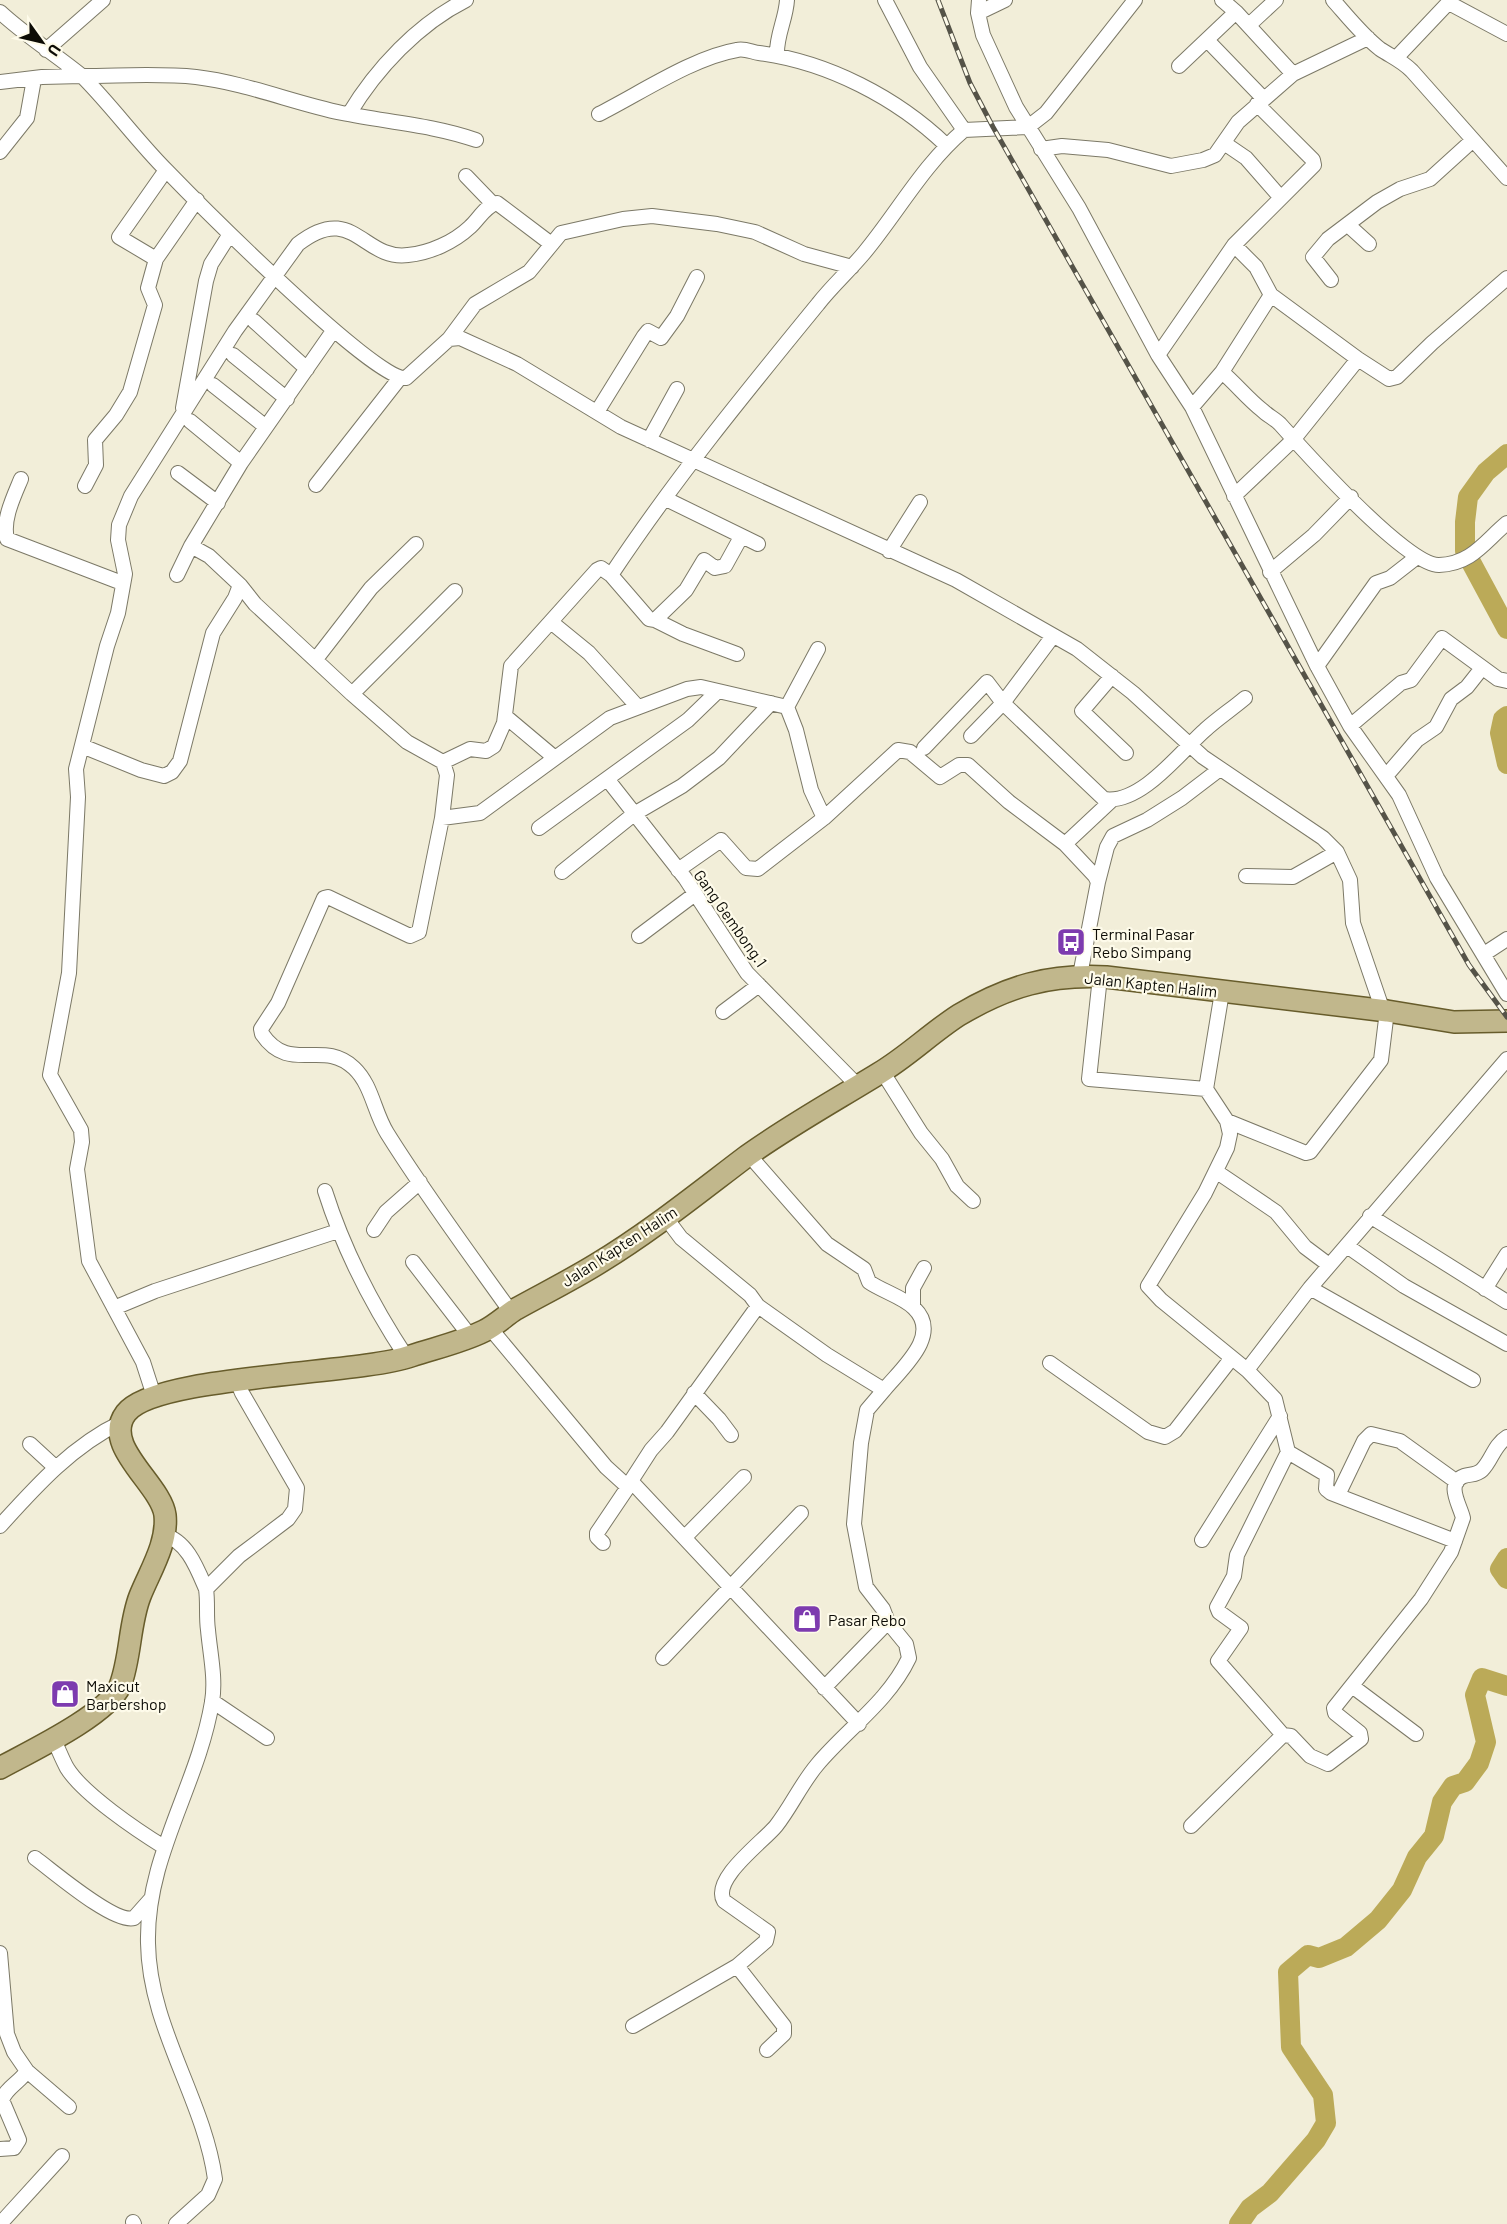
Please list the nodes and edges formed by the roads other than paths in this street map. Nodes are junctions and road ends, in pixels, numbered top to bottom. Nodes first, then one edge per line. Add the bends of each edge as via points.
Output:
1 (103, 0) edge
2 (466, 0) edge
3 (787, 0) edge
4 (885, 0) edge
5 (1005, 0) edge
6 (1135, 0) edge
7 (1222, 0) edge
8 (1276, 0) edge
9 (1333, 0) edge
10 (1450, 2) edge
11 (978, 7) edge
12 (0, 12) edge
13 (1236, 12) junction
14 (1249, 25) junction
15 (1507, 34) edge
16 (1368, 38) junction
17 (1207, 40) junction
18 (46, 50) junction
19 (777, 55) junction
20 (1397, 57) junction
21 (1179, 66) dead end
22 (1293, 75) junction
23 (82, 76) junction
24 (34, 79) junction
25 (0, 82) edge
26 (1261, 102) junction
27 (349, 114) junction
28 (599, 114) dead end
29 (1028, 128) junction
30 (964, 130) junction
31 (476, 140) dead end
32 (1473, 140) junction
33 (1224, 143) junction
34 (946, 146) junction
35 (1041, 149) junction
36 (0, 152) edge
37 (166, 170) junction
38 (466, 176) dead end
39 (1507, 178) edge
40 (1281, 198) junction
41 (197, 200) junction
42 (493, 204) junction
43 (1348, 225) junction
44 (230, 234) junction
45 (550, 243) junction
46 (1370, 244) dead end
47 (1234, 245) junction
48 (156, 259) junction
49 (852, 267) junction
50 (276, 276) junction
51 (697, 277) dead end
52 (1507, 278) edge
53 (1331, 280) dead end
54 (1271, 295) junction
55 (254, 321) dead end
56 (333, 331) junction
57 (449, 339) junction
58 (233, 355) dead end
59 (1158, 355) junction
60 (1358, 359) junction
61 (307, 369) junction
62 (1222, 372) junction
63 (399, 379) junction
64 (213, 385) dead end
65 (677, 389) dead end
66 (286, 399) junction
67 (1192, 407) junction
68 (597, 412) junction
69 (186, 419) junction
70 (266, 427) junction
71 (649, 440) junction
72 (1293, 440) junction
73 (691, 461) junction
74 (241, 463) junction
75 (178, 473) dead end
76 (21, 479) dead end
77 (316, 485) dead end
78 (85, 486) dead end
79 (1233, 496) junction
80 (1351, 497) junction
81 (666, 499) junction
82 (920, 502) dead end
83 (218, 503) junction
84 (1507, 523) edge
85 (741, 537) junction
86 (417, 544) dead end
87 (758, 544) dead end
88 (191, 546) junction
89 (890, 551) junction
90 (1417, 557) junction
91 (1270, 572) junction
92 (177, 575) dead end
93 (611, 575) junction
94 (122, 583) junction
95 (240, 585) junction
96 (455, 591) dead end
97 (655, 620) junction
98 (551, 622) junction
99 (1053, 636) junction
100 (818, 649) dead end
101 (737, 654) dead end
102 (316, 659) junction
103 (1317, 666) junction
104 (1482, 668) junction
105 (1112, 676) junction
106 (1507, 681) edge
107 (718, 691) junction
108 (352, 694) junction
109 (1245, 698) dead end
110 (771, 703) junction
111 (1004, 703) junction
112 (637, 706) junction
113 (787, 707) junction
114 (505, 716) junction
115 (1350, 726) junction
116 (971, 736) dead end
117 (1189, 746) junction
118 (81, 747) junction
119 (924, 748) dead end
120 (1126, 753) dead end
121 (555, 758) junction
122 (443, 762) junction
123 (1220, 769) junction
124 (1386, 776) junction
125 (608, 780) junction
126 (1112, 800) junction
127 (634, 814) junction
128 (442, 818) junction
129 (824, 818) junction
130 (539, 828) dead end
131 (1065, 844) junction
132 (1337, 852) junction
133 (678, 870) junction
134 (562, 872) dead end
135 (1246, 876) dead end
136 (1098, 882) junction
137 (695, 894) junction
138 (639, 936) dead end
139 (1507, 939) edge
140 (1484, 954) junction
141 (1090, 976) junction
142 (759, 985) junction
143 (1222, 992) junction
144 (1507, 994) edge
145 (1385, 1011) junction
146 (723, 1012) dead end
147 (1502, 1025) edge
148 (1507, 1059) edge
149 (882, 1071) junction
150 (858, 1086) junction
151 (1206, 1089) junction
152 (1227, 1121) junction
153 (749, 1155) junction
154 (1217, 1172) junction
155 (420, 1182) junction
156 (324, 1191) dead end
157 (973, 1201) dead end
158 (1370, 1216) junction
159 (666, 1218) junction
160 (374, 1230) dead end
161 (338, 1231) junction
162 (1347, 1246) junction
163 (1507, 1254) edge
164 (413, 1262) dead end
165 (1329, 1265) junction
166 (924, 1268) dead end
167 (1310, 1288) junction
168 (1485, 1289) junction
169 (1507, 1302) edge
170 (758, 1306) junction
171 (913, 1307) junction
172 (114, 1308) junction
173 (511, 1312) junction
174 (490, 1328) junction
175 (470, 1336) junction
176 (1507, 1344) edge
177 (407, 1358) junction
178 (1232, 1359) junction
179 (1050, 1363) dead end
180 (1247, 1370) junction
181 (1473, 1380) dead end
182 (237, 1381) junction
183 (884, 1390) junction
184 (694, 1394) junction
185 (154, 1396) junction
186 (1280, 1416) junction
187 (122, 1422) junction
188 (731, 1435) dead end
189 (1507, 1437) edge
190 (30, 1444) dead end
191 (1288, 1452) junction
192 (55, 1467) junction
193 (744, 1477) dead end
194 (1457, 1482) junction
195 (630, 1484) junction
196 (1338, 1495) junction
197 (801, 1513) dead end
198 (0, 1526) edge
199 (164, 1535) junction
200 (685, 1537) junction
201 (1202, 1540) dead end
202 (1455, 1541) junction
203 (603, 1543) dead end
204 (730, 1587) junction
205 (206, 1589) junction
206 (888, 1622) junction
207 (663, 1658) dead end
208 (1352, 1686) junction
209 (824, 1688) junction
210 (213, 1701) junction
211 (859, 1724) junction
212 (1416, 1734) dead end
213 (1283, 1735) junction
214 (53, 1738) junction
215 (267, 1738) dead end
216 (0, 1767) edge
217 (1191, 1826) dead end
218 (164, 1847) junction
219 (35, 1858) dead end
220 (150, 1900) junction
221 (0, 1953) edge
222 (737, 1966) junction
223 (633, 2026) dead end
224 (767, 2050) dead end
225 (27, 2071) junction
226 (69, 2107) dead end
227 (0, 2149) edge
228 (62, 2156) dead end
229 (0, 2224) edge
230 (176, 2224) edge

1 - 18 street
2 - 27 street via 429,24 375,74
3 - 19 street via 776,42
4 - 30 street via 920,67
5 - 11 street
6 - 29 street via 1046,113
7 - 13 street
8 - 14 street
9 - 16 street
10 - 15 street
10 - 20 street
11 - 29 street via 983,35
12 - 18 street
13 - 14 street
13 - 17 street
14 - 22 street
16 - 20 street
16 - 22 street
17 - 21 street
17 - 26 street
18 - 23 street
19 - 28 street via 738,49 679,72
19 - 34 street via 852,80 898,107
20 - 32 street
22 - 26 street
23 - 24 street
23 - 27 street via 197,77
23 - 37 street
24 - 25 street
24 - 36 street via 27,118
26 - 33 street via 1231,129
26 - 40 street via 1313,160 1311,168
27 - 31 street via 445,129
29 - 30 street
29 - 35 street
30 - 34 street
32 - 39 street
32 - 43 street via 1430,178 1385,198
33 - 35 street via 1215,155 1179,166 1108,150 1062,146
33 - 40 street via 1252,164
34 - 49 street
35 - 59 street via 1084,216
37 - 41 street
37 - 48 street via 119,237
38 - 42 street
40 - 47 street
41 - 44 street
41 - 48 street
42 - 45 street via 503,206
42 - 50 street via 452,241 409,255 387,253 343,228 332,227 298,244
43 - 46 street
43 - 53 street via 1328,239 1313,257
44 - 50 street
44 - 69 street via 211,264 206,281
45 - 49 street via 568,230 652,216 755,232 804,254
45 - 57 street via 528,272 475,304
47 - 54 street via 1256,267
47 - 59 street
48 - 78 street via 148,288 155,305 130,392 94,440 96,465
49 - 73 street via 818,303
50 - 56 street
50 - 69 street via 235,331
51 - 68 street via 662,338 648,331
52 - 60 street via 1397,377 1389,379
54 - 60 street
54 - 62 street
55 - 61 street
56 - 61 street
56 - 63 street
57 - 63 street
57 - 68 street via 460,338 517,364
58 - 66 street
59 - 67 street
60 - 72 street
61 - 66 street
62 - 67 street
62 - 72 street
63 - 77 street
64 - 70 street
65 - 71 street
66 - 70 street
67 - 79 street
68 - 71 street
69 - 74 street
69 - 94 street via 131,496 119,525 125,573
70 - 74 street
71 - 73 street
72 - 79 street
72 - 80 street
73 - 81 street
73 - 89 street via 838,524
74 - 83 street
75 - 83 street
76 - 94 street via 11,500 7,539
79 - 91 street
80 - 90 street
80 - 91 street
81 - 85 street
81 - 93 street
82 - 89 street
83 - 88 street
84 - 90 street via 1487,546 1466,558 1439,565 1427,564
85 - 87 street
85 - 97 street via 724,566 715,568 704,560 686,590
86 - 102 street via 371,588
88 - 92 street
88 - 95 street via 209,556
89 - 99 street via 956,580
90 - 103 street via 1390,578 1376,583
91 - 103 street
93 - 97 street via 649,619
93 - 98 street via 601,568 597,570
94 - 118 street via 118,613
95 - 102 street via 255,604
95 - 118 street via 213,633 186,742 172,772 164,776 141,770
96 - 108 street
97 - 101 street
98 - 112 street via 589,653
98 - 114 street via 511,666
99 - 105 street
99 - 111 street
100 - 113 street
102 - 108 street
103 - 115 street
104 - 106 street
104 - 115 street via 1442,638 1411,680 1401,683
104 - 124 street via 1451,699 1436,727 1417,741
105 - 117 street
105 - 120 street via 1082,711
107 - 110 street
107 - 112 street via 687,689
107 - 125 street via 688,720
108 - 122 street via 407,742
109 - 117 street
110 - 113 street
110 - 127 street via 719,758 682,786
111 - 116 street
111 - 119 street via 987,682
111 - 126 street via 1104,799
112 - 121 street via 610,718
113 - 129 street via 811,790
114 - 121 street
114 - 122 street via 499,737 490,749 470,749
115 - 124 street
117 - 123 street
117 - 126 street via 1146,784
118 - 172 street via 76,769 69,973 50,1075 81,1130 77,1168 89,1261
121 - 128 street via 480,813
122 - 128 street via 447,774
123 - 132 street via 1323,838
123 - 136 street via 1147,820 1113,836
124 - 140 street via 1406,807 1437,878
125 - 127 street, Gang Gembong.1
125 - 130 street
126 - 131 street
127 - 133 street, Gang Gembong.1
127 - 134 street
128 - 155 street via 418,932 410,936 324,898 278,1003 261,1029 266,1041 281,1052 297,1057 337,1055 354,1068 369,1090 383,1127
129 - 131 street via 903,748 940,777 959,765 972,767 1009,802
129 - 133 street via 758,868 746,868 721,840
131 - 136 street
132 - 135 street via 1293,877
132 - 145 street via 1350,880 1353,923
133 - 137 street, Gang Gembong.1
136 - 141 street
137 - 138 street
137 - 142 street, Gang Gembong.1
139 - 140 street
140 - 144 street
141 - 143 main road, Jalan Kapten Halim
141 - 149 main road, Jalan Kapten Halim via 1052,977 1004,992 958,1016
141 - 151 street via 1089,1079
142 - 146 street
142 - 150 street, Gang Gembong.1
143 - 145 main road, Jalan Kapten Halim
143 - 151 street
145 - 147 main road, Jalan Kapten Halim
145 - 152 street via 1381,1060 1310,1152
148 - 158 street
149 - 150 main road, Jalan Kapten Halim
149 - 157 street via 957,1186
150 - 153 main road, Jalan Kapten Halim
151 - 152 street
152 - 154 street via 1230,1134
153 - 159 main road, Jalan Kapten Halim
153 - 171 street via 827,1244 864,1269 869,1282
154 - 165 street via 1276,1212 1305,1247
154 - 178 street via 1148,1286
155 - 160 street via 387,1212
155 - 173 street
156 - 161 street
158 - 162 street
158 - 168 street
159 - 170 street via 681,1239 750,1294
159 - 173 main road, Jalan Kapten Halim via 597,1264
161 - 172 street
161 - 177 street via 376,1312
162 - 165 street
162 - 176 street via 1404,1286
163 - 168 street
164 - 175 street
165 - 167 street
166 - 171 street via 913,1288
167 - 180 street
167 - 181 street
168 - 169 street
170 - 183 street
170 - 184 street
171 - 183 street via 925,1329 923,1340
172 - 185 street via 143,1362
173 - 174 main road, Jalan Kapten Halim
174 - 175 main road, Jalan Kapten Halim
174 - 195 street via 606,1467
175 - 177 main road, Jalan Kapten Halim
177 - 182 main road, Jalan Kapten Halim
178 - 179 street via 1176,1431 1165,1437 1148,1432
178 - 180 street
180 - 186 street via 1275,1399
182 - 185 main road, Jalan Kapten Halim
182 - 205 street via 297,1488 298,1498 288,1519 239,1556
183 - 206 street via 867,1410 854,1524 866,1587
184 - 188 street
184 - 195 street
185 - 187 main road, Jalan Kapten Halim via 129,1410
186 - 191 street
186 - 201 street
187 - 192 street via 100,1432
187 - 199 main road via 126,1452 161,1501
189 - 194 street via 1499,1442 1483,1469
190 - 192 street
191 - 196 street via 1327,1475 1326,1489
191 - 213 street via 1237,1555 1234,1576 1217,1609 1241,1628 1218,1661
192 - 198 street
193 - 200 street
194 - 196 street via 1400,1442 1371,1434
194 - 202 street via 1455,1497 1463,1518
195 - 200 street
195 - 203 street via 597,1533
196 - 202 street
197 - 204 street
199 - 205 street via 180,1542
199 - 214 main road via 130,1628 120,1684 104,1706
200 - 204 street
202 - 208 street via 1421,1599
204 - 207 street
204 - 209 street
205 - 210 street
206 - 209 street
206 - 211 street via 906,1644 909,1658
208 - 212 street
208 - 213 street via 1334,1711 1360,1733 1361,1739 1330,1764 1310,1756 1291,1736
209 - 211 street
210 - 215 street
210 - 218 street
211 - 222 street via 816,1766 774,1828 725,1881 721,1895 724,1900 768,1936
213 - 217 street
214 - 216 main road
214 - 218 street via 77,1779 136,1830
218 - 220 street
219 - 220 street via 122,1918 134,1918
220 - 230 street via 148,1945 155,1990 166,2037 195,2112 215,2180 208,2195
221 - 225 street via 7,2034
222 - 223 street
222 - 224 street via 784,2026 784,2034
225 - 226 street
225 - 227 street via 2,2100 19,2140 14,2148
228 - 229 street

